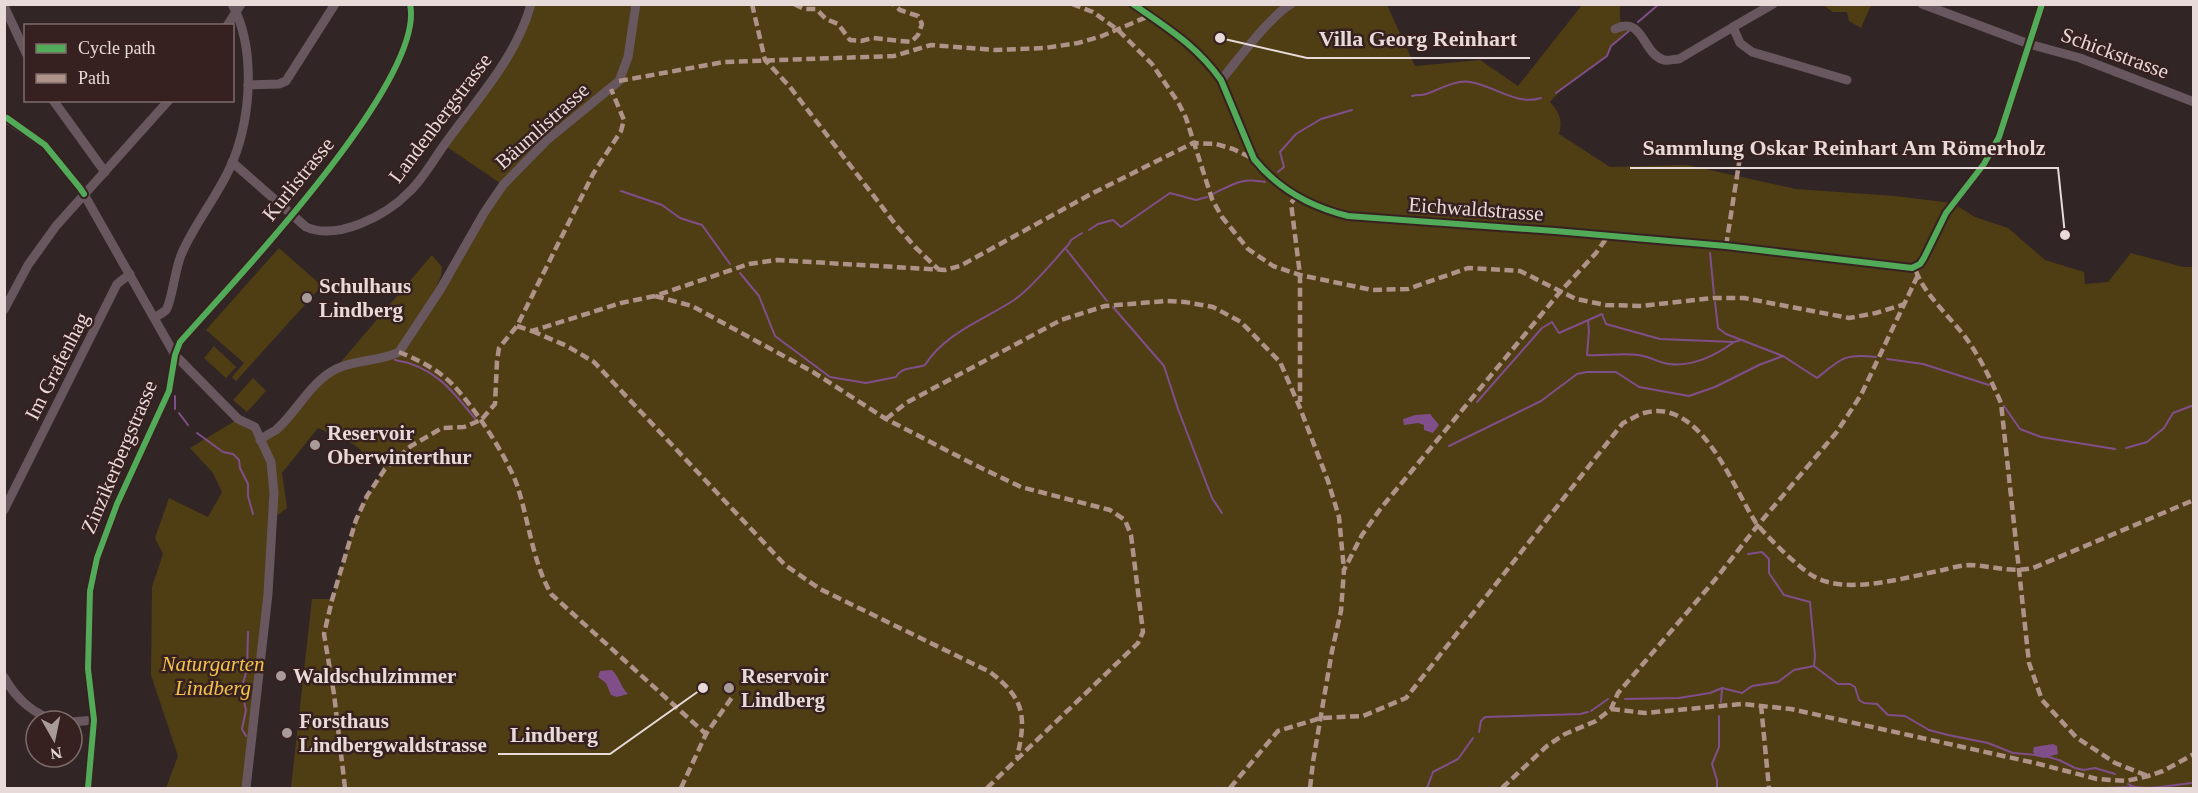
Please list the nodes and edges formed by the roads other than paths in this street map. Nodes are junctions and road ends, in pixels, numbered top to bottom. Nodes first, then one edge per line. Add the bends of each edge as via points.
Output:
1 (335, 4) edge
2 (410, 4) edge
3 (531, 4) edge
4 (636, 4) edge
5 (1132, 4) edge
6 (1291, 4) edge
7 (1773, 4) edge
8 (1922, 4) edge
9 (2042, 4) edge
10 (4, 6) edge
11 (237, 7) edge
12 (228, 24) edge
13 (1733, 27) junction
14 (1615, 29) dead end
15 (2029, 44) junction
16 (24, 49) edge
17 (1221, 80) junction
18 (1847, 80) dead end
19 (249, 85) junction
20 (54, 102) edge
21 (167, 102) edge
22 (2193, 102) edge
23 (6, 117) edge
24 (232, 162) junction
25 (105, 172) junction
26 (84, 194) junction
27 (293, 215) junction
28 (130, 274) junction
29 (4, 310) edge
30 (155, 318) junction
31 (175, 355) junction
32 (260, 440) junction
33 (4, 510) edge
34 (4, 677) edge
35 (31, 709) edge
36 (94, 720) junction
37 (84, 721) edge
38 (88, 789) edge
39 (246, 789) edge

1 - 19 street via 286,81
2 - 27 street, Kurlistrasse via 409,36 376,100 345,149
3 - 27 street, Landenbergstrasse via 508,56 411,192 377,217 334,230 313,230
4 - 32 street, Bäumlistrasse via 628,57 619,81 547,140 503,185 399,352 334,370 276,429
5 - 17 street, Eichwaldstrasse via 1192,46
6 - 17 street
7 - 13 street
8 - 15 street, Schickstrasse
9 - 15 street
10 - 16 street
11 - 12 street
11 - 19 street
13 - 14 street via 1670,60 1662,60 1652,52 1631,26
13 - 18 street via 1740,43 1752,52
15 - 17 street, Eichwaldstrasse via 1995,144 1946,213 1924,258 1915,267 1726,246 1348,216 1321,209 1291,192 1254,159
15 - 22 street, Schickstrasse via 2080,58
19 - 24 street via 246,113
20 - 25 street
21 - 25 street
23 - 26 street via 45,145
24 - 27 street, Landenbergstrasse
24 - 30 street via 182,252 169,304
25 - 26 street
26 - 28 street
26 - 29 street via 28,265
27 - 31 street, Kurlistrasse via 180,342
28 - 30 street
28 - 33 street, Im Grafenhag via 117,285
30 - 31 street
31 - 32 street via 237,419 255,427
31 - 36 street, Zinzikerbergstrasse via 169,391 117,504 97,558 89,613 88,669
32 - 39 street via 271,462 274,518
34 - 35 street
36 - 37 street
36 - 38 street, Zinzikerbergstrasse

